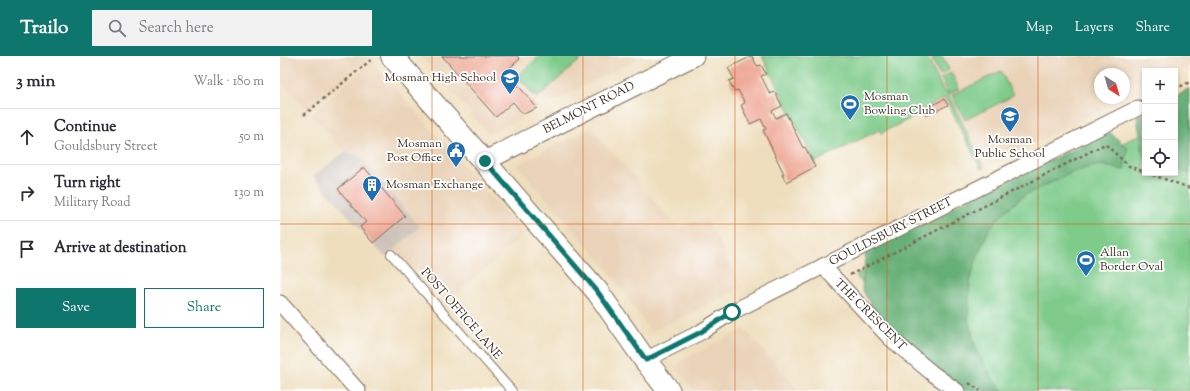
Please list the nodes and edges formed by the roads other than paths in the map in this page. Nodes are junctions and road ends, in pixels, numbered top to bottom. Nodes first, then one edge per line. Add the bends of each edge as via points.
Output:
1 (694, 56) edge
2 (382, 57) edge
3 (1138, 108) dead end
4 (485, 161) junction
5 (391, 254) dead end
6 (823, 266) junction
7 (280, 302) edge
8 (646, 360) junction
9 (962, 387) edge
10 (358, 391) edge
11 (512, 391) edge
12 (669, 391) edge

1 - 4 street, BELMONT ROAD
2 - 4 main road
3 - 6 street, GOULDSBURY STREET
4 - 8 main road via 597,291
5 - 11 lane, POST OFFICE LANE
6 - 8 street, GOULDSBURY STREET via 732,312 701,332
6 - 9 street, THE CRESCENT via 890,338 932,373
7 - 10 street
8 - 12 main road

